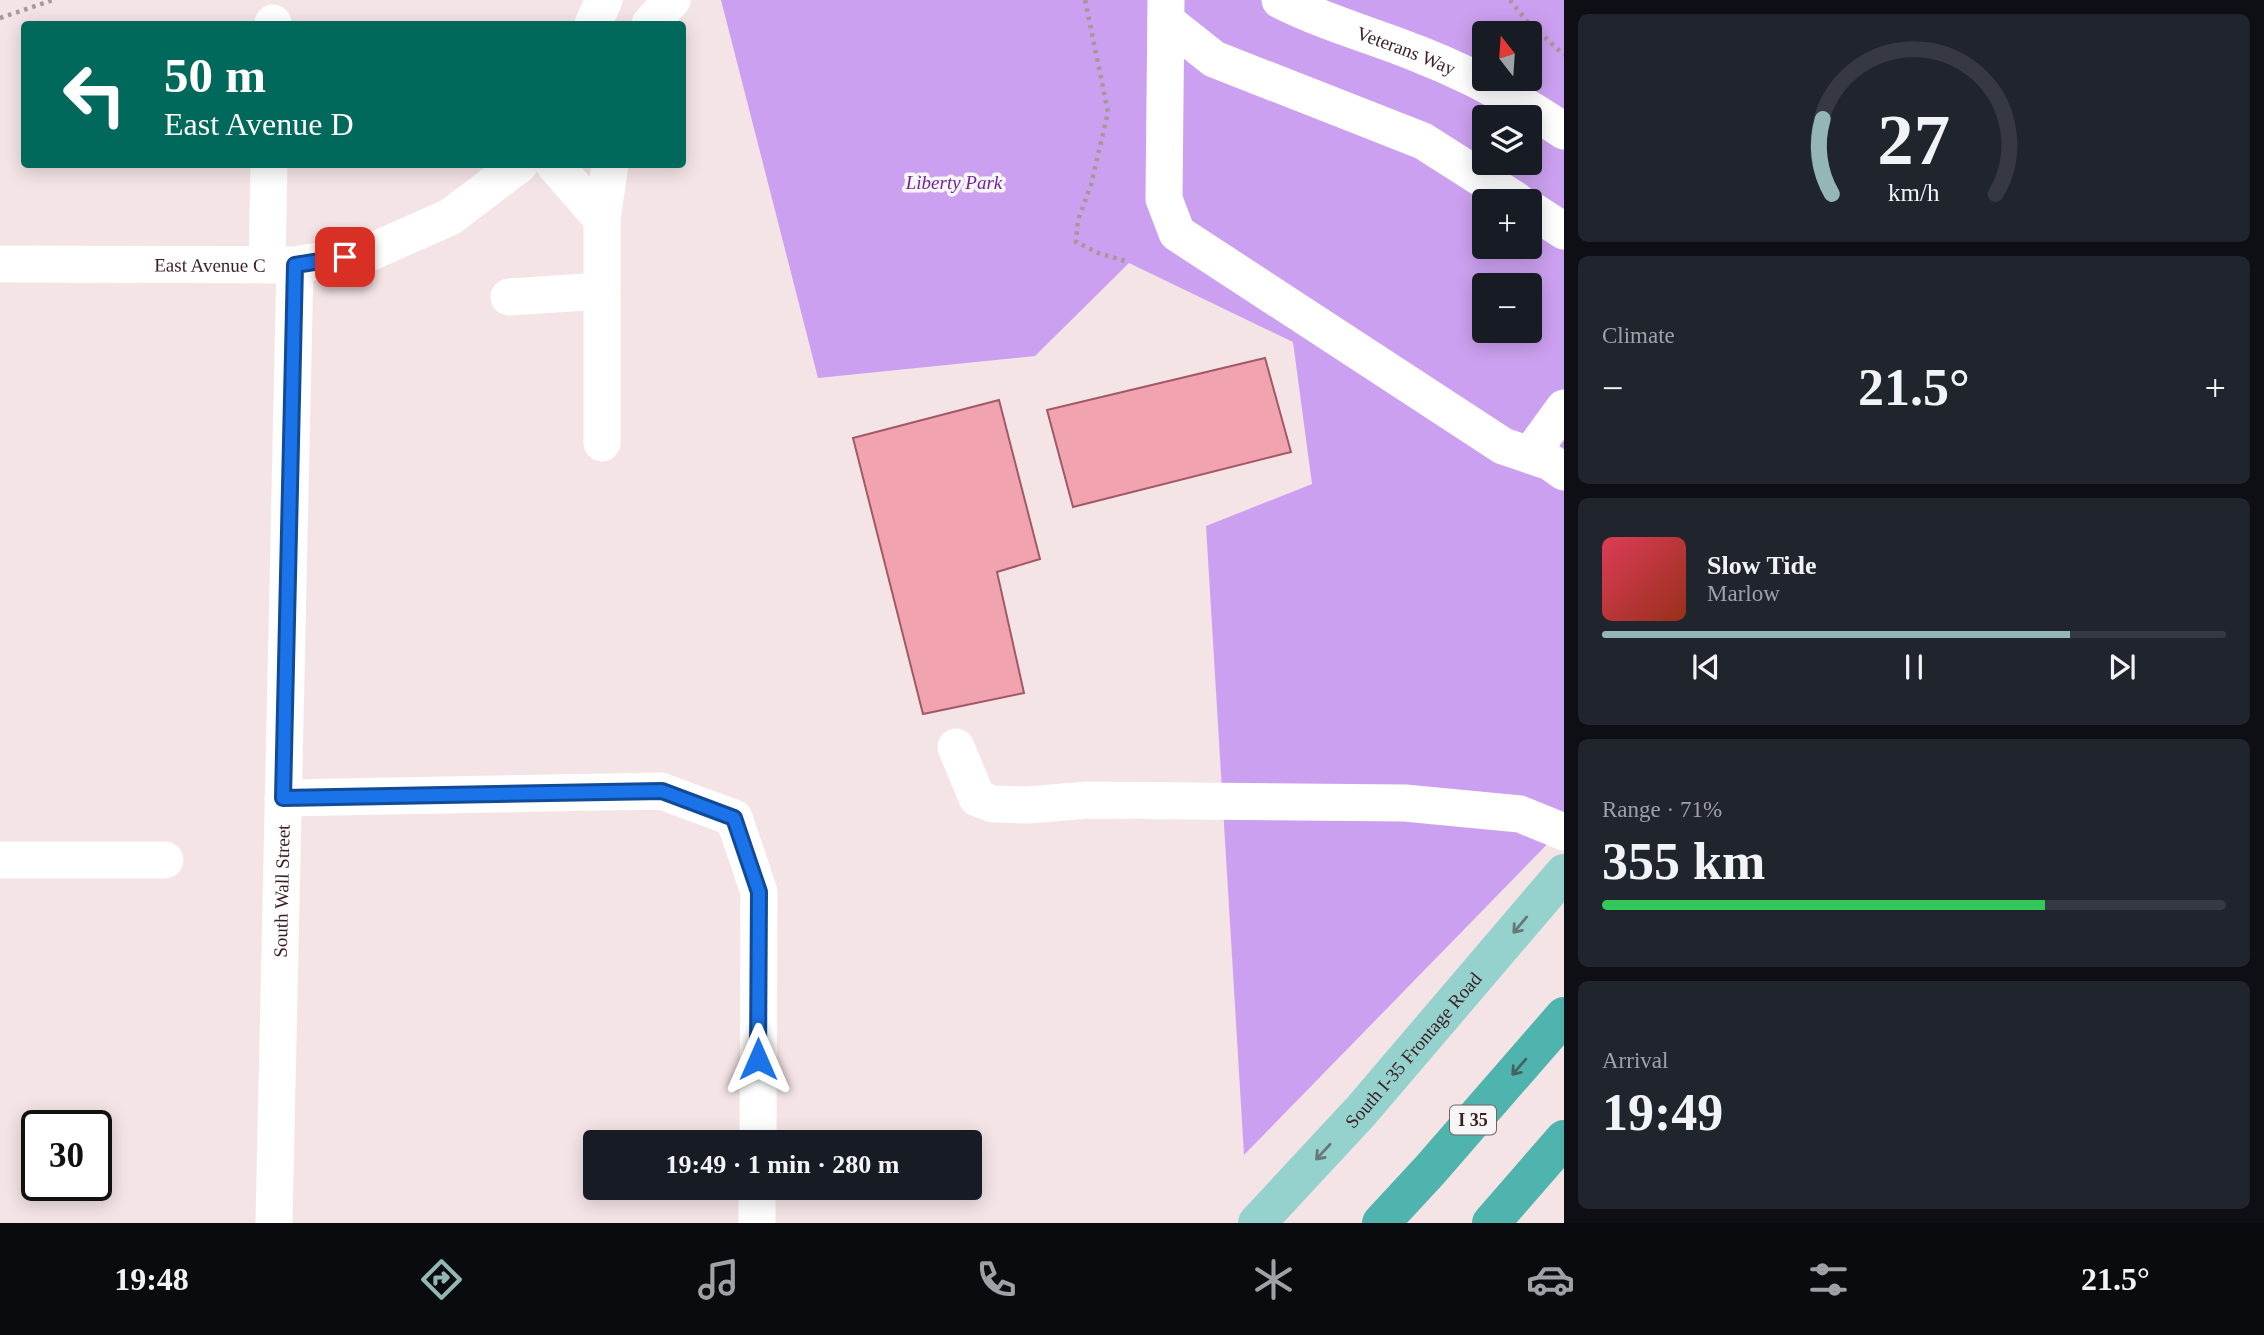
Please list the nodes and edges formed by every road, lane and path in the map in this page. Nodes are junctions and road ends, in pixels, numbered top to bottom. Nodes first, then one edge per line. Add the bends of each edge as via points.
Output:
1 (53, 0) edge
2 (604, 0) edge
3 (672, 0) edge
4 (1085, 0) edge
5 (1280, 0) edge
6 (1510, 0) edge
7 (1166, 10) edge
8 (0, 18) edge
9 (594, 21) edge
10 (653, 21) edge
11 (1564, 55) edge
12 (1564, 131) edge
13 (269, 168) edge
14 (515, 168) edge
15 (557, 168) edge
16 (609, 168) edge
17 (1498, 189) edge
18 (1542, 217) edge
19 (602, 219) junction
20 (1564, 231) edge
21 (1129, 262) dead end
22 (0, 264) edge
23 (281, 265) junction
24 (602, 290) junction
25 (509, 297) dead end
26 (1564, 408) edge
27 (601, 443) dead end
28 (1530, 455) junction
29 (1564, 472) edge
30 (956, 747) dead end
31 (283, 798) junction
32 (1564, 832) edge
33 (0, 860) edge
34 (164, 860) dead end
35 (1564, 873) edge
36 (1564, 1016) edge
37 (758, 1130) edge
38 (1564, 1139) edge
39 (1564, 1167) edge
40 (757, 1200) edge
41 (274, 1223) edge
42 (757, 1223) edge
43 (1257, 1223) edge
44 (1381, 1223) edge
45 (1490, 1223) edge
46 (1508, 1223) edge

1 - 8 path
2 - 9 street
3 - 10 street
4 - 21 path via 1108,112 1076,242
5 - 12 street, Veterans Way via 1467,75
6 - 11 path
7 - 17 street via 1214,59 1423,141
7 - 28 street via 1164,199 1177,233 1503,446
13 - 23 street, South Wall Street
14 - 23 street, East Avenue C via 450,217 371,252
15 - 19 street
16 - 19 street
18 - 20 street
19 - 24 street
22 - 23 street, East Avenue C
23 - 31 street, South Wall Street
24 - 25 street
24 - 27 street
26 - 28 street
28 - 29 street
30 - 32 street via 977,798 992,804 1088,800 1405,803 1521,814
31 - 37 street via 662,791 734,818 759,892
31 - 41 street, South Wall Street
33 - 34 street
35 -> 43 main road, South I-35 Frontage Road via 1361,1111
36 -> 44 highway, I 35
38 - 45 highway
39 - 46 highway
40 - 42 street

